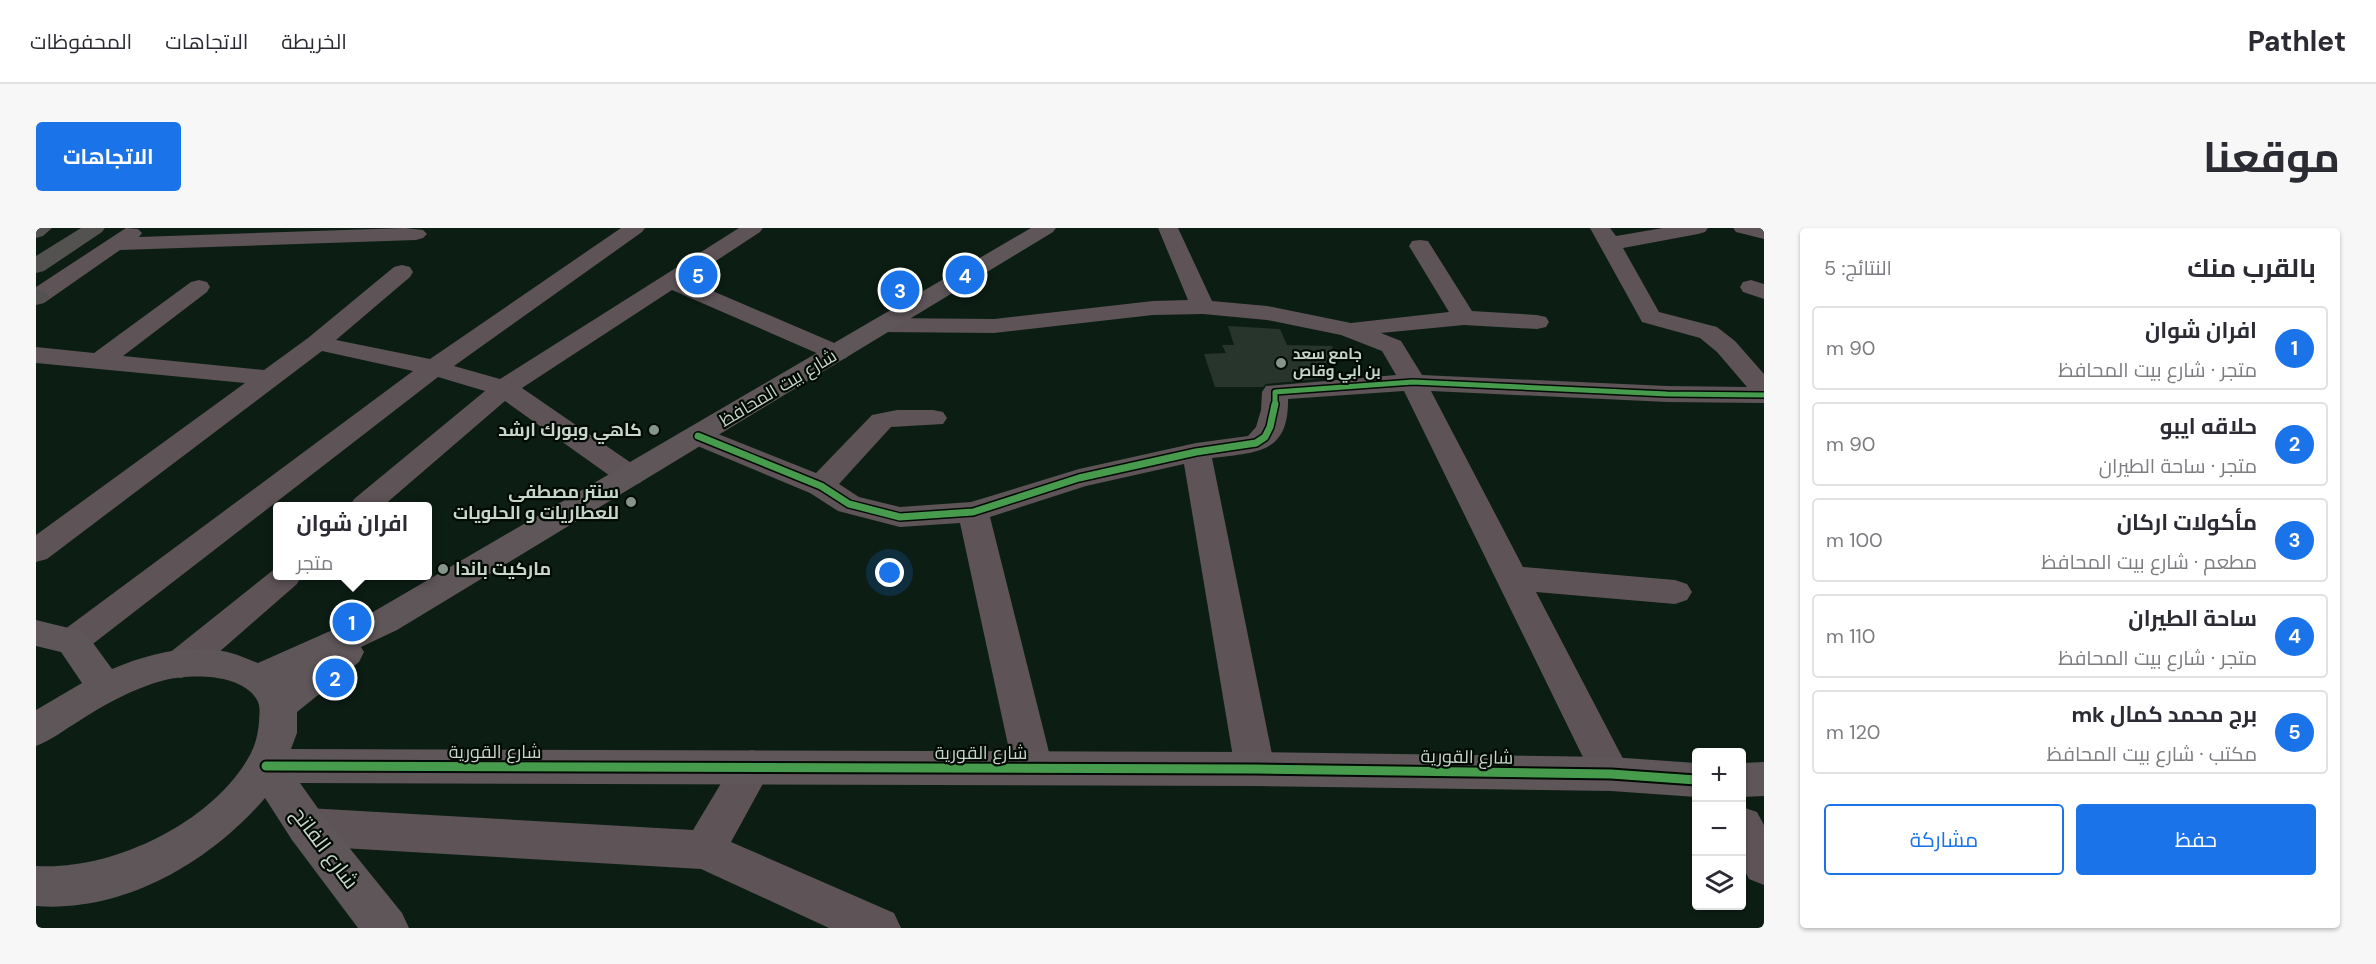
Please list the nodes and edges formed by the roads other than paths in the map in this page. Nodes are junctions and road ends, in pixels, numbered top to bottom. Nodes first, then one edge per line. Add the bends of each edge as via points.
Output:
1 (42, 228) edge
2 (95, 228) edge
3 (139, 228) edge
4 (635, 228) edge
5 (753, 228) edge
6 (1046, 228) edge
7 (1168, 228) edge
8 (1698, 228) edge
9 (1743, 228) edge
10 (36, 232) edge
11 (1764, 233) edge
12 (416, 234) dead end
13 (1605, 236) edge
14 (114, 244) junction
15 (1420, 246) dead end
16 (36, 266) edge
17 (402, 272) dead end
18 (670, 281) junction
19 (199, 287) dead end
20 (36, 297) edge
21 (1203, 308) junction
22 (1464, 318) junction
23 (1537, 322) dead end
24 (883, 326) junction
25 (1347, 329) junction
26 (317, 343) junction
27 (837, 353) junction
28 (36, 355) edge
29 (100, 361) junction
30 (434, 368) junction
31 (269, 378) junction
32 (1413, 382) junction
33 (504, 388) junction
34 (1764, 393) edge
35 (933, 418) dead end
36 (698, 436) junction
37 (1196, 452) junction
38 (630, 476) junction
39 (821, 486) junction
40 (371, 502) edge
41 (973, 512) junction
42 (36, 551) edge
43 (1512, 578) junction
44 (280, 580) edge
45 (1676, 592) dead end
46 (36, 633) edge
47 (73, 641) junction
48 (181, 664) junction
49 (104, 687) junction
50 (269, 692) junction
51 (36, 730) edge
52 (266, 766) junction
53 (752, 767) junction
54 (1032, 768) junction
55 (1255, 769) junction
56 (1611, 774) junction
57 (1764, 779) edge
58 (1692, 780) edge
59 (1746, 780) edge
60 (307, 827) junction
61 (1746, 832) edge
62 (704, 850) junction
63 (1764, 865) edge
64 (79, 885) junction
65 (36, 886) edge
66 (36, 907) edge
67 (386, 928) edge
68 (878, 928) edge

1 - 10 highway
2 - 16 highway
3 - 14 street
4 - 30 street
5 - 18 street
6 - 24 main road, شارع بيت المحافظ
7 - 21 street
8 - 13 street
9 - 11 street
12 - 14 street
13 - 34 street via 1650,317 1702,329 1715,336
14 - 20 street
15 - 22 street
17 - 26 street
18 - 27 street
18 - 33 street
19 - 29 street
21 - 24 street via 1153,308 994,326
21 - 25 street via 1267,313
22 - 23 street
22 - 25 street
24 - 27 main road, شارع بيت المحافظ
25 - 32 street via 1392,346
26 - 30 street
26 - 31 street
27 - 36 main road, شارع بيت المحافظ
28 - 29 street
29 - 31 street
30 - 33 street
30 - 47 street
31 - 42 street
32 - 34 street via 1667,394
32 - 37 street via 1275,392 1275,410 1261,440
32 - 43 street
33 - 38 street
33 - 40 street
35 - 39 street via 882,421
36 - 38 main road, شارع بيت المحافظ
36 - 39 street
37 - 41 street via 1079,478
37 - 55 street
38 - 50 main road, شارع بيت المحافظ
39 - 41 street via 849,504 900,517
41 - 54 street
43 - 45 street
43 - 56 street
44 - 48 street
46 - 47 main road
47 - 49 main road
48 - 49 main road via 143,672
48 - 50 main road via 212,663 238,668
49 - 51 main road via 68,706
50 - 52 main road via 278,734
52 - 53 main road, شارع القورية
52 - 60 main road, شارع الفاتح
52 - 64 main road via 235,805 190,842 135,870
53 - 54 main road, شارع القورية
53 - 62 street
54 - 55 main road, شارع القورية
55 - 56 main road, شارع القورية
56 - 58 main road, شارع القورية
57 - 59 main road
60 - 62 street
60 - 67 main road, شارع الفاتح
61 - 63 street
62 - 68 street
64 - 65 main road
64 - 66 main road

